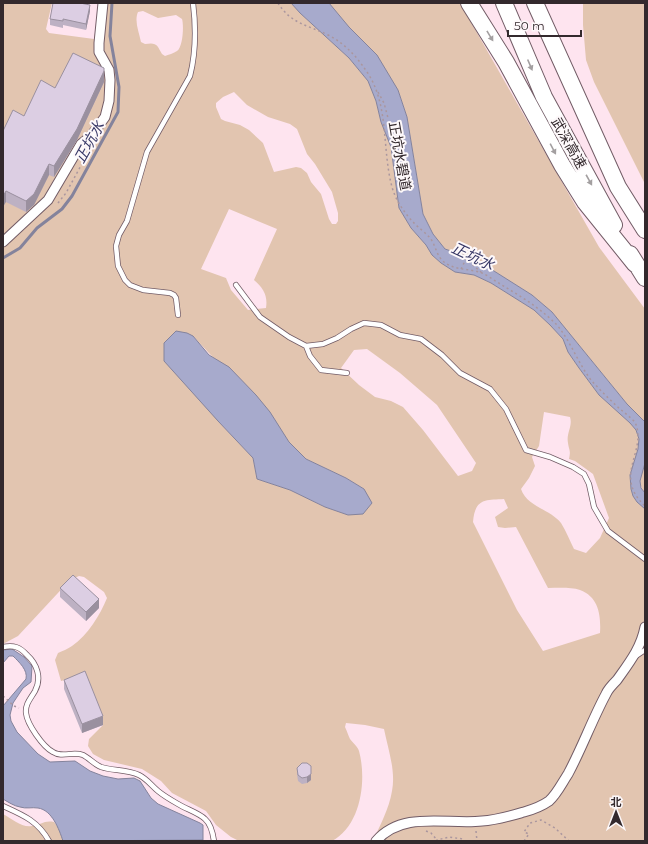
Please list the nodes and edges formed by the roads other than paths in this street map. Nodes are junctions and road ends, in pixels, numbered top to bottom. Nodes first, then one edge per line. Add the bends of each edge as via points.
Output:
1 (103, 3) edge
2 (193, 3) edge
3 (469, 3) edge
4 (504, 3) edge
5 (535, 3) edge
6 (546, 3) edge
7 (618, 186) junction
8 (645, 230) edge
9 (3, 242) edge
10 (635, 264) junction
11 (645, 278) edge
12 (236, 285) dead end
13 (178, 315) dead end
14 (306, 346) junction
15 (347, 373) dead end
16 (645, 559) edge
17 (645, 627) edge
18 (3, 647) edge
19 (645, 650) edge
20 (634, 657) junction
21 (3, 806) edge
22 (49, 841) edge
23 (214, 841) edge
24 (376, 841) edge

1 - 9 street via 98,43 99,52 109,70 110,80 105,117 91,136 81,144 48,200
2 - 13 lane via 196,34 190,76 147,152 127,221 118,235 116,246 118,266 125,280 143,290 170,292 176,298
3 -> 10 highway via 506,62 585,202
4 -> 10 highway, 武深高速 via 544,97
5 - 7 highway, 武深高速
6 - 7 highway
7 - 8 highway, 武深高速
10 - 11 highway, 武深高速
12 - 14 lane via 260,317 289,338
14 - 15 lane via 321,370
14 - 16 lane via 323,344 364,323 381,325 400,335 421,339 460,373 490,389 506,409 526,450 550,457 584,474 594,507 608,531
17 - 20 street
18 - 23 lane via 18,647 33,661 37,670 38,683 26,711 27,719 41,742 53,752 83,755 101,767 138,774 180,806 205,819 212,830
19 - 20 lane
20 - 24 street via 606,693 579,753 560,788 548,802 502,819 481,822 407,822 394,827
21 - 22 lane via 21,814 41,828

